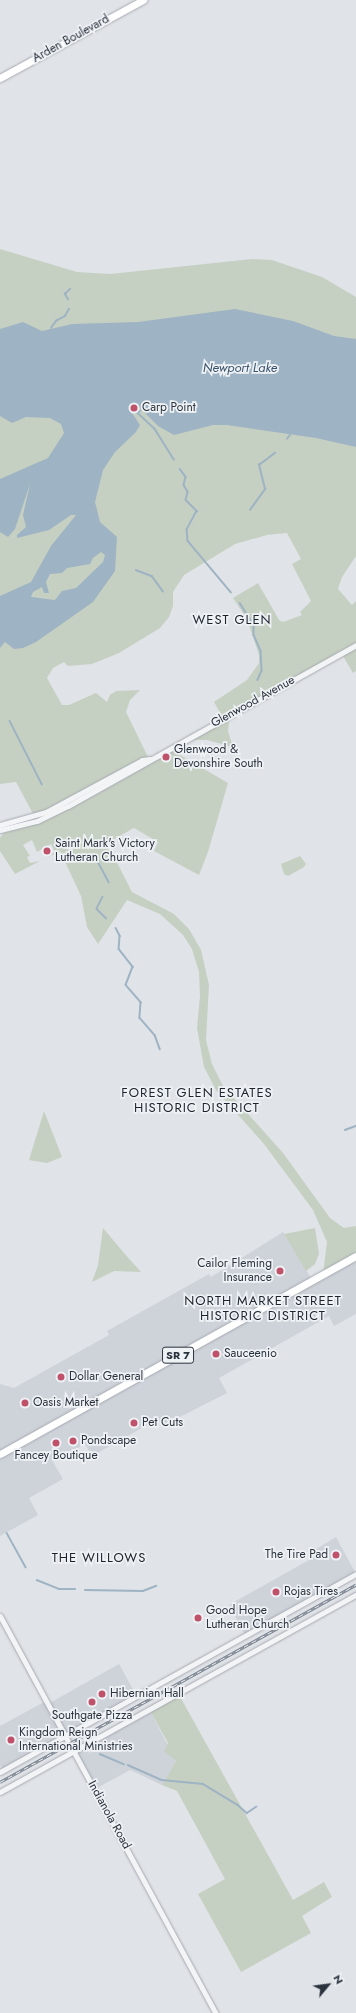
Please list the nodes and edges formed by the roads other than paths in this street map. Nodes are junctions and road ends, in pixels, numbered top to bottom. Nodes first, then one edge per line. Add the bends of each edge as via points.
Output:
1 (143, 0) edge
2 (0, 78) edge
3 (356, 645) edge
4 (47, 814) junction
5 (0, 825) edge
6 (0, 830) edge
7 (356, 1256) edge
8 (0, 1454) edge
9 (356, 1574) edge
10 (356, 1594) edge
11 (0, 1616) edge
12 (65, 1736) junction
13 (74, 1750) junction
14 (0, 1772) edge
15 (0, 1792) edge
16 (216, 2013) edge

1 - 2 main road, Arden Boulevard
3 - 4 street, Glenwood Avenue
4 - 5 street, Glenwood Avenue
4 - 6 street, Glenwood Avenue
7 - 8 main road, SR 7
9 - 12 street
10 - 13 street
11 - 12 street, Indianola Road
12 - 13 street, Indianola Road
12 - 14 street
13 - 15 street
13 - 16 street, Indianola Road

